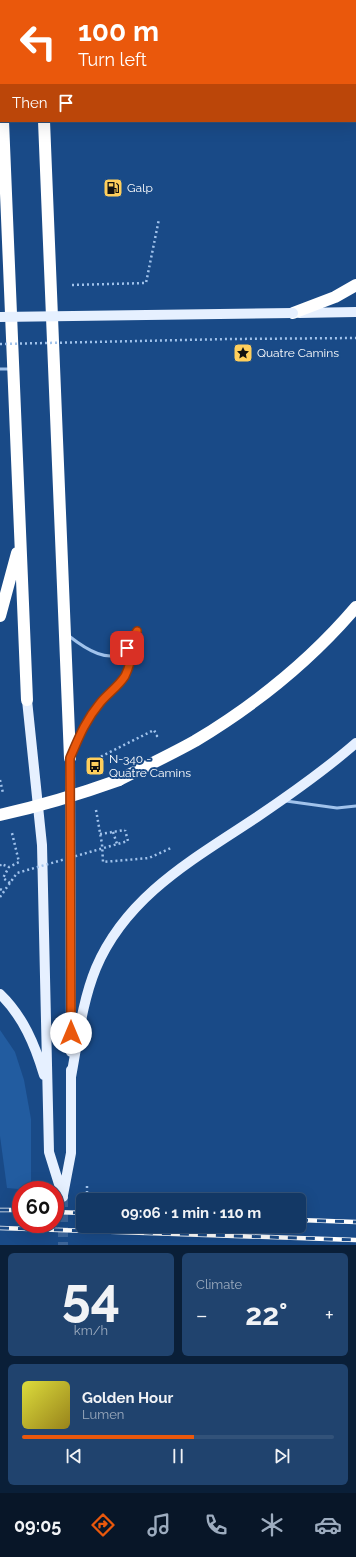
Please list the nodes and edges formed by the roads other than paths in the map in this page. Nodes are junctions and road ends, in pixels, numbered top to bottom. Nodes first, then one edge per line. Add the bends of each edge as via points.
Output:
1 (3, 122) edge
2 (44, 122) edge
3 (356, 285) edge
4 (356, 312) edge
5 (293, 313) junction
6 (0, 318) edge
7 (0, 369) edge
8 (13, 369) junction
9 (20, 541) junction
10 (356, 607) edge
11 (0, 616) edge
12 (64, 632) junction
13 (26, 700) joint
14 (356, 743) edge
15 (70, 758) junction
16 (282, 800) junction
17 (356, 806) edge
18 (0, 816) edge
19 (0, 994) edge
20 (71, 1077) junction
21 (48, 1090) junction

1 - 8 highway
2 - 12 highway
3 - 5 highway via 335,297
4 - 5 main road
5 - 6 main road, bridge
7 - 8 lane
8 - 9 highway
9 - 11 highway
9 - 13 highway
10 - 18 highway, bridge via 294,670 246,708 194,742 119,780 83,793
12 - 15 highway
12 - 15 lane via 88,650 109,656 119,654 127,648 137,631 125,675 85,723
13 - 21 main road via 42,845
14 - 16 main road
15 - 20 main road
16 - 17 lane via 337,808
16 - 20 main road via 152,889 126,916 96,967 88,991
19 - 21 main road via 24,1023
20 - 21 main road via 71,1153 63,1197 49,1152

